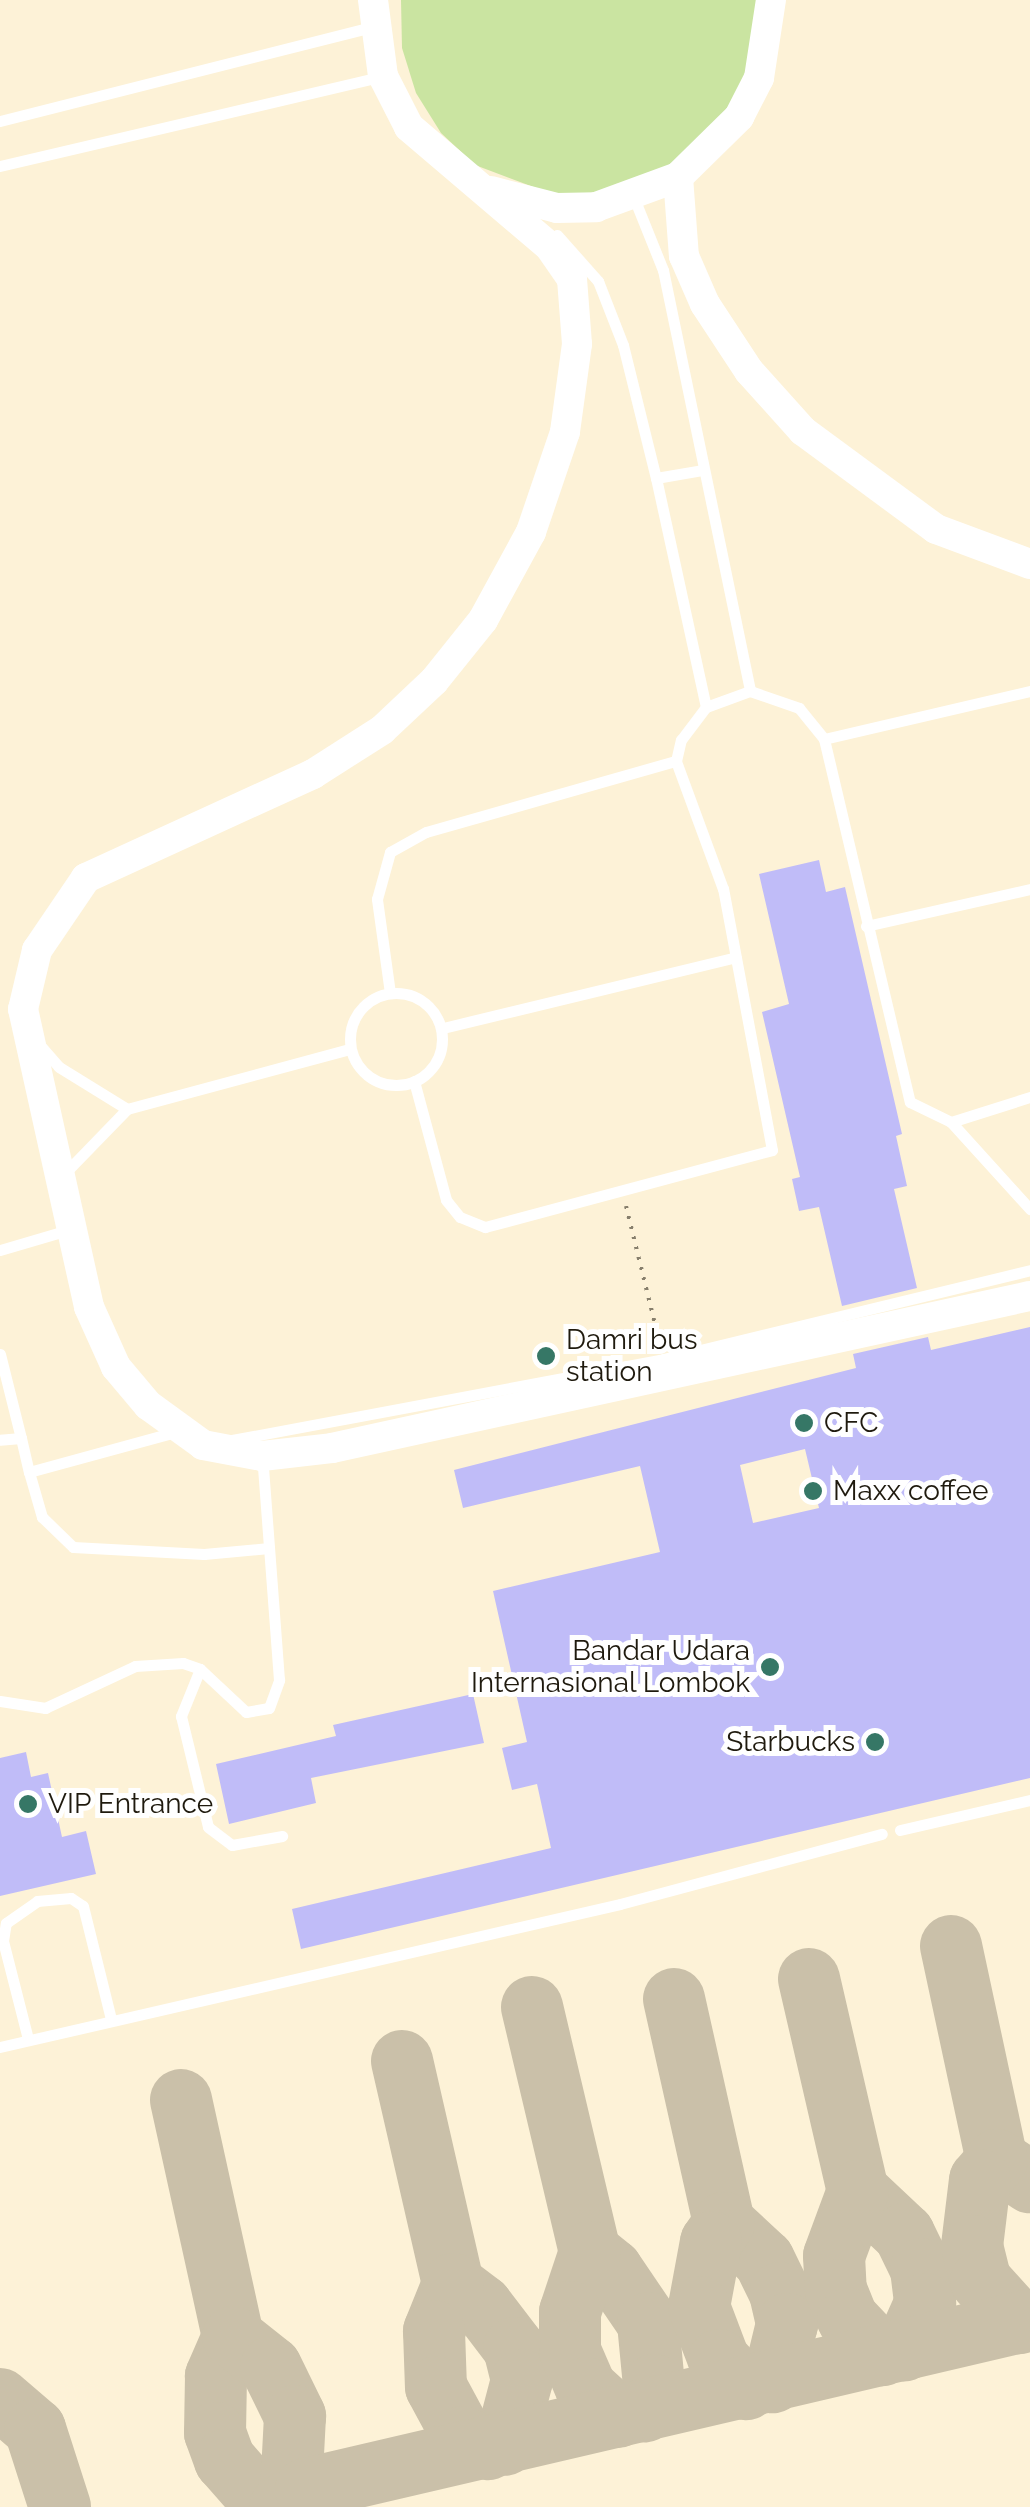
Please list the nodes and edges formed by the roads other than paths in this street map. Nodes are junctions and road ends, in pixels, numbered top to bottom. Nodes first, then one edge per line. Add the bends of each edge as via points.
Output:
1 (771, 0) edge
2 (372, 14) edge
3 (383, 76) junction
4 (0, 120) edge
5 (0, 166) edge
6 (449, 167) junction
7 (678, 177) junction
8 (634, 198) junction
9 (518, 202) junction
10 (703, 470) junction
11 (656, 478) junction
12 (1030, 564) edge
13 (750, 690) junction
14 (1030, 691) edge
15 (706, 706) junction
16 (824, 739) junction
17 (676, 760) junction
18 (1030, 890) edge
19 (866, 926) junction
20 (736, 957) junction
21 (390, 992) junction
22 (443, 1028) junction
23 (30, 1035) junction
24 (350, 1050) junction
25 (414, 1081) junction
26 (1030, 1096) edge
27 (127, 1109) junction
28 (951, 1122) junction
29 (62, 1177) junction
30 (1030, 1209) edge
31 (72, 1229) junction
32 (0, 1250) edge
33 (1030, 1270) edge
34 (1030, 1296) edge
35 (0, 1354) edge
36 (21, 1438) junction
37 (193, 1438) junction
38 (0, 1440) edge
39 (262, 1456) junction
40 (29, 1472) junction
41 (269, 1548) junction
42 (200, 1669) junction
43 (0, 1701) edge
44 (1030, 1800) edge
45 (900, 1830) dead end
46 (882, 1834) dead end
47 (282, 1836) dead end
48 (111, 2019) junction
49 (28, 2040) junction
50 (0, 2047) edge

1 - 7 street via 759,78 739,116
2 - 3 street
2 - 4 lane
3 - 5 lane
3 - 6 street via 410,127
6 - 9 street
6 - 23 street via 549,246 572,279 578,344 565,432 531,532 483,620 382,730 314,774 86,878 37,950 23,1008
7 - 8 street
7 - 12 street via 684,256 705,304 749,371 803,432 936,529
8 - 9 street via 576,207
8 - 10 lane via 664,270
9 - 11 lane via 598,281 623,345
10 - 11 lane
10 - 13 lane
11 - 15 lane
13 - 15 lane
13 - 16 lane via 798,708
14 - 16 lane
15 - 17 lane via 680,740
16 - 19 lane
17 - 20 lane via 722,889
17 - 21 lane via 426,832 390,852 376,899
18 - 19 lane
19 - 28 lane via 910,1102
20 - 22 lane
20 - 25 lane via 774,1147 508,1224 460,1218 434,1174
21 - 22 lane via 414,996
21 - 24 lane via 357,1014
22 - 25 lane via 436,1062
23 - 27 lane via 59,1067
23 - 29 street
24 - 25 lane via 375,1081
24 - 27 lane
26 - 28 lane
27 - 29 lane via 91,1137
28 - 30 lane
29 - 31 street
31 - 32 lane
31 - 37 street via 89,1307 116,1367
33 - 37 lane via 663,1358
34 - 39 street via 332,1448
35 - 36 lane
36 - 38 lane
36 - 40 lane
37 - 39 street
37 - 40 lane
39 - 41 lane
40 - 41 lane via 42,1517 73,1547 204,1554
41 - 42 lane via 277,1696 270,1708 246,1712
42 - 43 lane via 135,1666 45,1708
42 - 47 lane via 181,1716 208,1827 232,1844
44 - 45 lane
46 - 48 lane via 620,1904
48 - 49 lane
48 - 49 lane via 83,1906 72,1898 38,1901 6,1923 4,1941
49 - 50 lane

